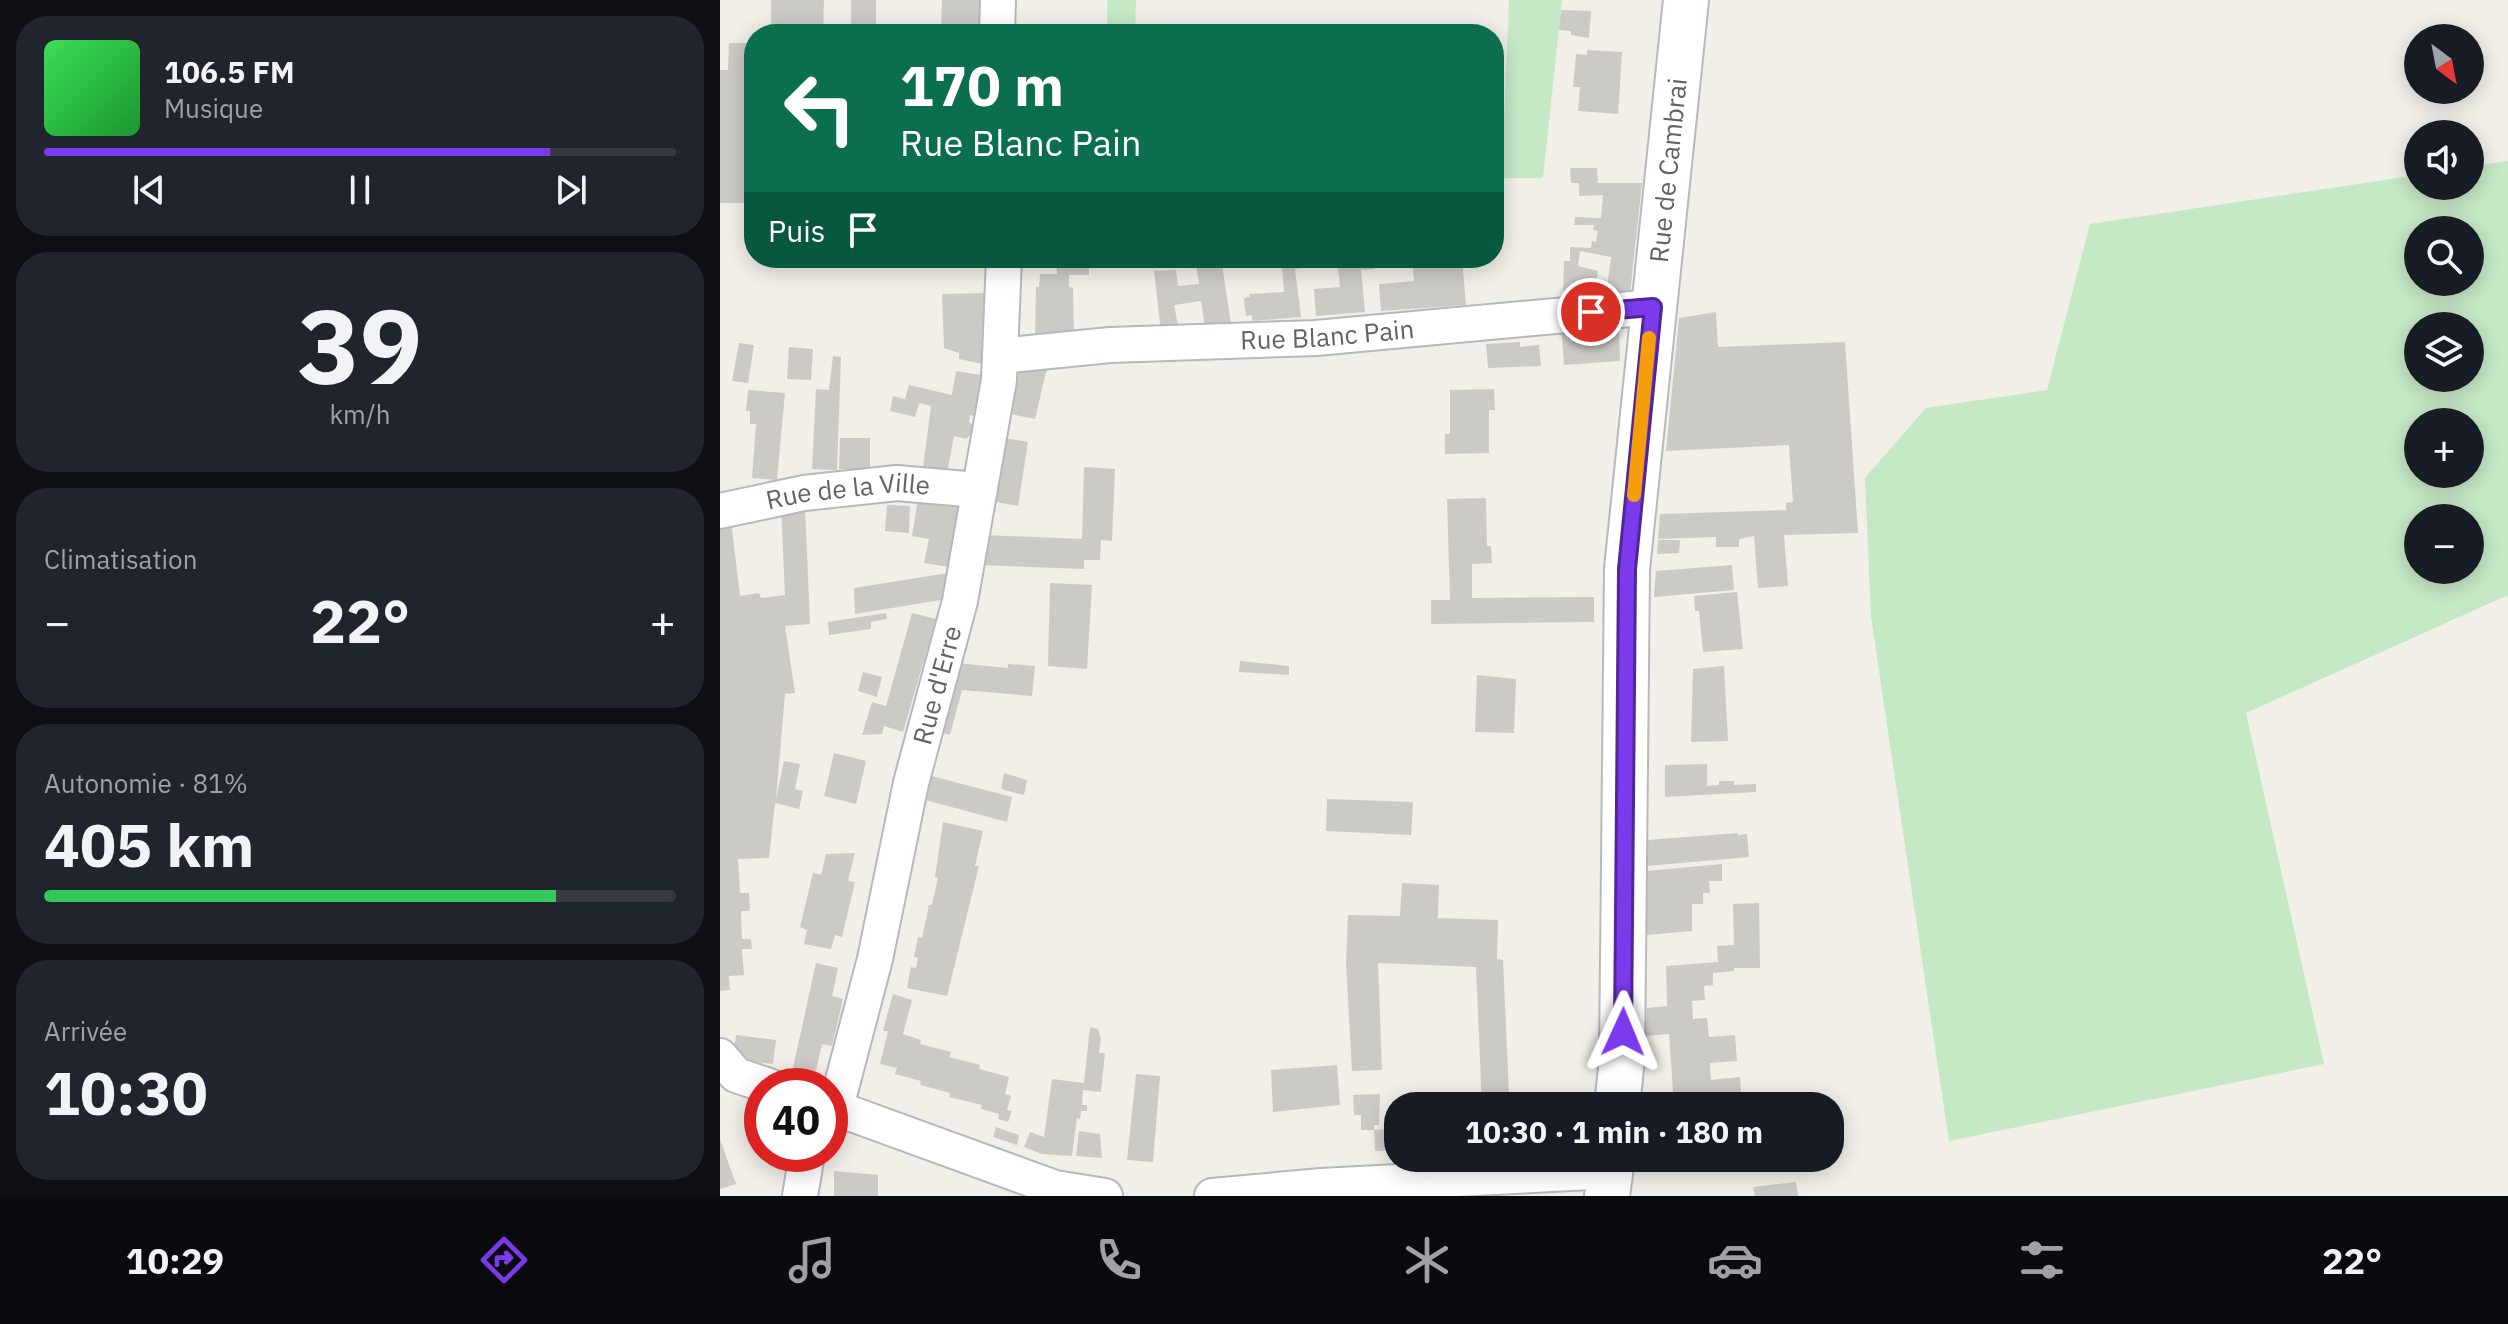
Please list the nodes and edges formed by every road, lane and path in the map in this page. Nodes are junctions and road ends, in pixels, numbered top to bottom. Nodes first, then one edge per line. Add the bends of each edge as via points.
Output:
1 (998, 0) edge
2 (1686, 0) edge
3 (997, 24) edge
4 (1004, 268) edge
5 (1653, 307) junction
6 (1000, 356) junction
7 (978, 490) junction
8 (720, 511) edge
9 (720, 1056) edge
10 (844, 1068) edge
11 (744, 1078) edge
12 (1618, 1092) edge
13 (848, 1112) edge
14 (804, 1172) edge
15 (1610, 1175) edge
16 (800, 1196) edge
17 (1105, 1196) edge
18 (1212, 1196) edge

1 - 3 street
2 - 5 street, Rue de Cambrai
4 - 6 street, Rue d'Erre
5 - 6 street, Rue Blanc Pain via 1316,338 1110,345
5 - 12 street, Rue de Cambrai via 1627,569
6 - 7 street, Rue d'Erre
7 - 8 street, Rue de la Ville via 897,483 804,493
7 - 10 street, Rue d'Erre via 960,601
9 - 11 street
13 - 17 street via 1055,1188
14 - 16 street
15 - 18 street via 1321,1186

